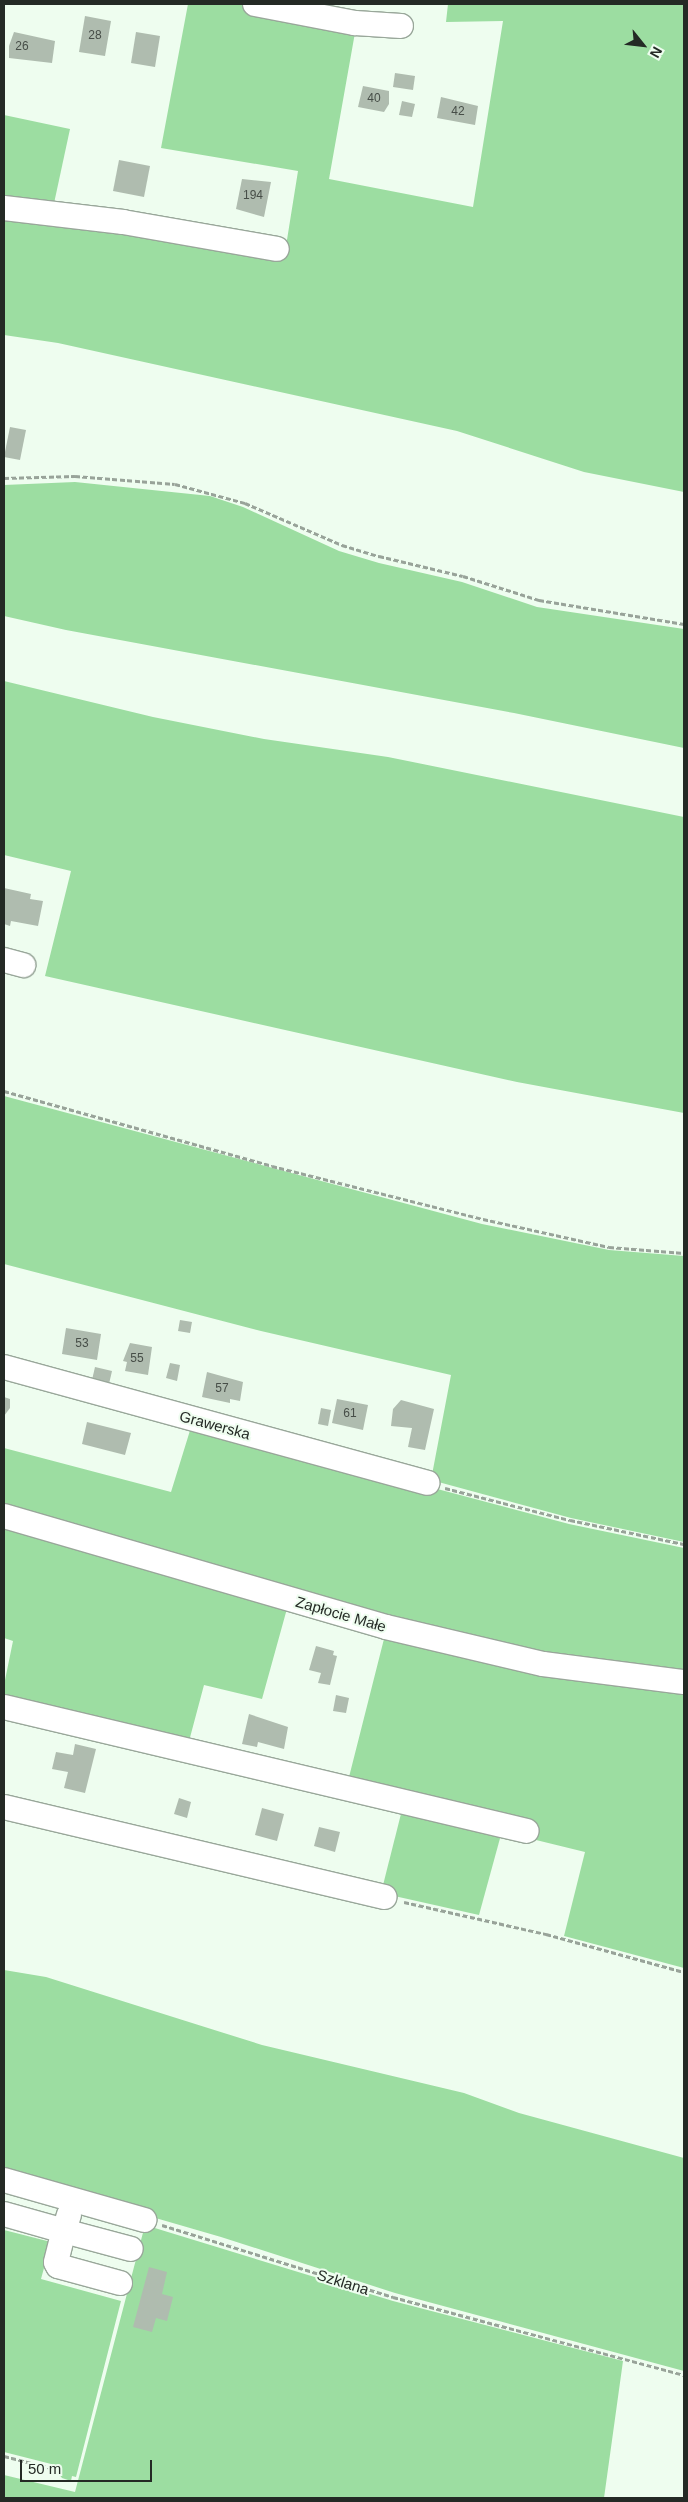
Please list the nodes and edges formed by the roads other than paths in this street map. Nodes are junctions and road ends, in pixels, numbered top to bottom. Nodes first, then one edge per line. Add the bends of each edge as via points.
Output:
1 (255, 4) edge
2 (401, 26) dead end
3 (4, 208) edge
4 (277, 248) dead end
5 (4, 1367) edge
6 (427, 1483) road end
7 (4, 1516) edge
8 (684, 1682) edge
9 (4, 1707) edge
10 (4, 1808) edge
11 (528, 1831) dead end
12 (384, 1897) road end
13 (4, 2180) edge
14 (73, 2199) junction
15 (4, 2214) edge
16 (144, 2220) road end
17 (64, 2231) junction
18 (130, 2249) dead end
19 (120, 2283) dead end

1 - 2 street via 355,23
3 - 4 street via 123,222
5 - 6 street, Grawerska
7 - 8 street, Zapłocie Małe via 386,1627 543,1664
9 - 11 street
10 - 12 street
13 - 14 street
14 - 16 street
14 - 17 street
15 - 17 street
17 - 18 street
17 - 19 street via 56,2262 58,2266

